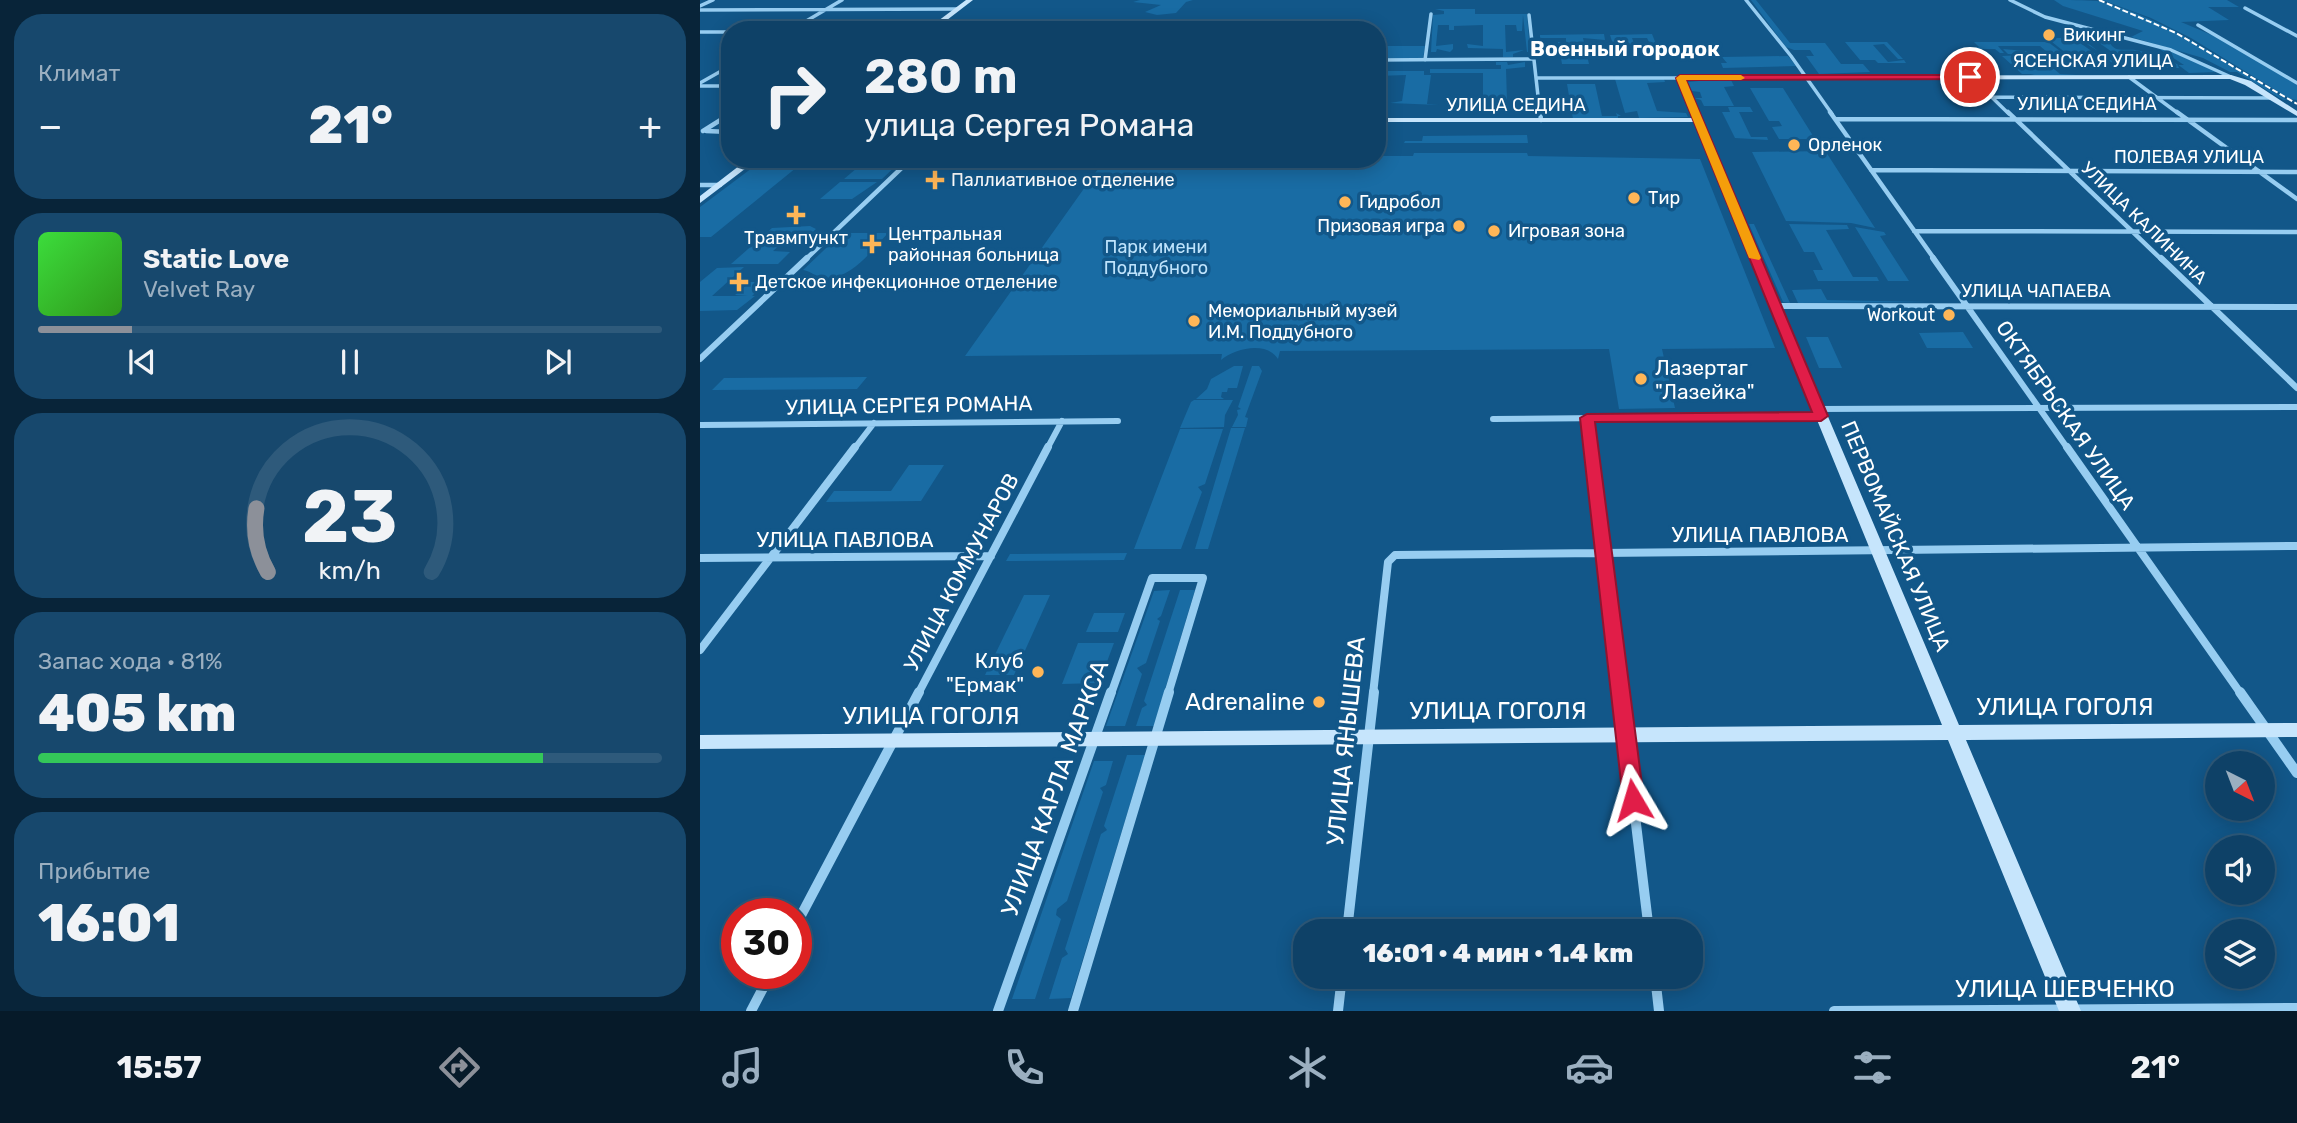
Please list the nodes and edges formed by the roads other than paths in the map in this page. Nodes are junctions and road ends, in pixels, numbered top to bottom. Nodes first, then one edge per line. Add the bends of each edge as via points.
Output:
1 (713, 0) edge
2 (842, 0) edge
3 (970, 0) edge
4 (1746, 0) edge
5 (2010, 0) edge
6 (700, 8) edge
7 (2245, 8) dead end
8 (957, 9) junction
9 (825, 10) junction
10 (1431, 14) dead end
11 (1529, 15) dead end
12 (806, 21) edge
13 (941, 21) edge
14 (2198, 24) dead end
15 (700, 32) edge
16 (721, 32) edge
17 (2297, 36) edge
18 (1534, 59) junction
19 (1386, 60) edge
20 (1425, 60) junction
21 (721, 72) edge
22 (1806, 77) junction
23 (1971, 77) junction
24 (2129, 77) junction
25 (2231, 77) junction
26 (1536, 78) junction
27 (1680, 78) junction
28 (2297, 83) edge
29 (700, 85) edge
30 (721, 86) edge
31 (1992, 97) junction
32 (2158, 97) junction
33 (2272, 98) junction
34 (2297, 114) edge
35 (721, 119) edge
36 (1835, 119) junction
37 (1386, 120) edge
38 (1541, 120) junction
39 (1697, 120) junction
40 (2016, 120) junction
41 (2189, 120) junction
42 (2297, 120) edge
43 (702, 131) edge
44 (721, 131) edge
45 (742, 168) edge
46 (902, 168) edge
47 (1871, 170) junction
48 (2069, 170) junction
49 (2259, 172) junction
50 (2297, 172) edge
51 (700, 185) edge
52 (720, 185) junction
53 (2297, 199) edge
54 (700, 200) edge
55 (1914, 231) junction
56 (2133, 232) junction
57 (2297, 232) edge
58 (1967, 305) junction
59 (1775, 306) junction
60 (2211, 306) junction
61 (2297, 307) edge
62 (700, 359) edge
63 (2297, 388) edge
64 (2297, 407) edge
65 (2039, 408) junction
66 (1820, 413) junction
67 (1587, 418) junction
68 (1493, 419) dead end
69 (1062, 421) junction
70 (1118, 421) dead end
71 (874, 423) junction
72 (700, 425) edge
73 (2138, 547) junction
74 (2297, 547) edge
75 (1877, 550) junction
76 (1604, 552) junction
77 (991, 556) junction
78 (771, 557) junction
79 (1392, 557) joint
80 (700, 558) edge
81 (700, 650) edge
82 (2267, 730) junction
83 (2297, 730) edge
84 (1953, 733) junction
85 (1626, 735) junction
86 (1368, 737) junction
87 (1155, 738) junction
88 (1094, 739) junction
89 (894, 740) junction
90 (700, 742) edge
91 (2297, 773) edge
92 (810, 898) edge
93 (1347, 919) edge
94 (1648, 919) edge
95 (763, 989) edge
96 (1341, 989) edge
97 (1656, 989) edge
98 (2297, 1008) edge
99 (751, 1011) edge
100 (998, 1011) edge
101 (1073, 1011) edge
102 (1338, 1011) edge
103 (1659, 1011) edge
104 (1834, 1011) edge
105 (2070, 1011) edge

1 - 6 street
2 - 9 street
3 - 8 street
4 - 22 street, ОКТЯБРЬСКАЯ УЛИЦА
5 - 25 street via 2054,19 2189,55
6 - 9 street
7 - 17 street
8 - 9 street
8 - 13 street
9 - 12 street
10 - 20 street
11 - 18 street
14 - 28 street
15 - 16 street
18 - 20 street
18 - 26 street
19 - 20 street
21 - 29 street
22 - 23 street, ЯСЕНСКАЯ УЛИЦА
22 - 27 street, ЯСЕНСКАЯ УЛИЦА
22 - 36 street, ОКТЯБРЬСКАЯ УЛИЦА
23 - 24 street, ЯСЕНСКАЯ УЛИЦА
23 - 31 street, УЛИЦА КАЛИНИНА
24 - 25 street, ЯСЕНСКАЯ УЛИЦА
24 - 32 street
25 - 33 street
26 - 27 street, ЯСЕНСКАЯ УЛИЦА
26 - 38 street
27 - 39 street, ПЕРВОМАЙСКАЯ УЛИЦА
29 - 30 street
31 - 32 street
31 - 40 street, УЛИЦА КАЛИНИНА
32 - 33 street
32 - 41 street
33 - 34 street
35 - 43 street
36 - 40 street, УЛИЦА СЕДИНА
36 - 47 street, ОКТЯБРЬСКАЯ УЛИЦА
37 - 38 street, УЛИЦА СЕДИНА
38 - 39 street, УЛИЦА СЕДИНА
39 - 59 street, ПЕРВОМАЙСКАЯ УЛИЦА
40 - 41 street, УЛИЦА СЕДИНА
40 - 48 street, УЛИЦА КАЛИНИНА
41 - 42 street, УЛИЦА СЕДИНА
41 - 49 street
43 - 44 street
45 - 52 street
46 - 62 street
47 - 48 street, ПОЛЕВАЯ УЛИЦА
47 - 55 street, ОКТЯБРЬСКАЯ УЛИЦА
48 - 49 street, ПОЛЕВАЯ УЛИЦА
48 - 56 street, УЛИЦА КАЛИНИНА
49 - 50 street, ПОЛЕВАЯ УЛИЦА
49 - 53 street
51 - 52 street
52 - 54 street
55 - 56 street
55 - 58 street, ОКТЯБРЬСКАЯ УЛИЦА
56 - 57 street
56 - 60 street, УЛИЦА КАЛИНИНА
58 - 59 street, УЛИЦА ЧАПАЕВА
58 - 60 street, УЛИЦА ЧАПАЕВА
58 - 65 street, ОКТЯБРЬСКАЯ УЛИЦА
59 - 66 street, ПЕРВОМАЙСКАЯ УЛИЦА
60 - 61 street, УЛИЦА ЧАПАЕВА
60 - 63 street, УЛИЦА КАЛИНИНА
64 - 65 street
65 - 66 street
65 - 73 street, ОКТЯБРЬСКАЯ УЛИЦА
66 - 67 street
66 - 75 street, ПЕРВОМАЙСКАЯ УЛИЦА
67 - 68 street
67 - 76 street
69 - 70 street, УЛИЦА СЕРГЕЯ РОМАНА
69 - 71 street, УЛИЦА СЕРГЕЯ РОМАНА
69 - 77 street, УЛИЦА КОММУНАРОВ
71 - 72 street, УЛИЦА СЕРГЕЯ РОМАНА
71 - 78 street
73 - 74 street, УЛИЦА ПАВЛОВА
73 - 75 street, УЛИЦА ПАВЛОВА
73 - 82 street, ОКТЯБРЬСКАЯ УЛИЦА
75 - 76 street, УЛИЦА ПАВЛОВА
75 - 84 street, ПЕРВОМАЙСКАЯ УЛИЦА
76 - 79 street, УЛИЦА ПАВЛОВА
76 - 85 street
77 - 78 street, УЛИЦА ПАВЛОВА
77 - 89 street, УЛИЦА КОММУНАРОВ
78 - 80 street, УЛИЦА ПАВЛОВА
78 - 81 street
79 - 86 street, УЛИЦА ЯНЫШЕВА
82 - 83 street, УЛИЦА ГОГОЛЯ
82 - 84 street, УЛИЦА ГОГОЛЯ
82 - 91 street, ОКТЯБРЬСКАЯ УЛИЦА
84 - 85 street, УЛИЦА ГОГОЛЯ
84 - 105 street, ПЕРВОМАЙСКАЯ УЛИЦА
85 - 86 street, УЛИЦА ГОГОЛЯ
85 - 94 street
86 - 87 street, УЛИЦА ГОГОЛЯ
86 - 93 street, УЛИЦА ЯНЫШЕВА
87 - 88 street, УЛИЦА ГОГОЛЯ
87 - 88 street, УЛИЦА КАРЛА МАРКСА via 1203,578 1152,578
87 - 101 street
88 - 89 street, УЛИЦА ГОГОЛЯ
88 - 100 street, УЛИЦА КАРЛА МАРКСА
89 - 90 street, УЛИЦА ГОГОЛЯ
89 - 92 street, УЛИЦА КОММУНАРОВ
95 - 99 street
96 - 102 street
97 - 103 street
98 - 105 street, УЛИЦА ШЕВЧЕНКО
104 - 105 street, УЛИЦА ШЕВЧЕНКО

